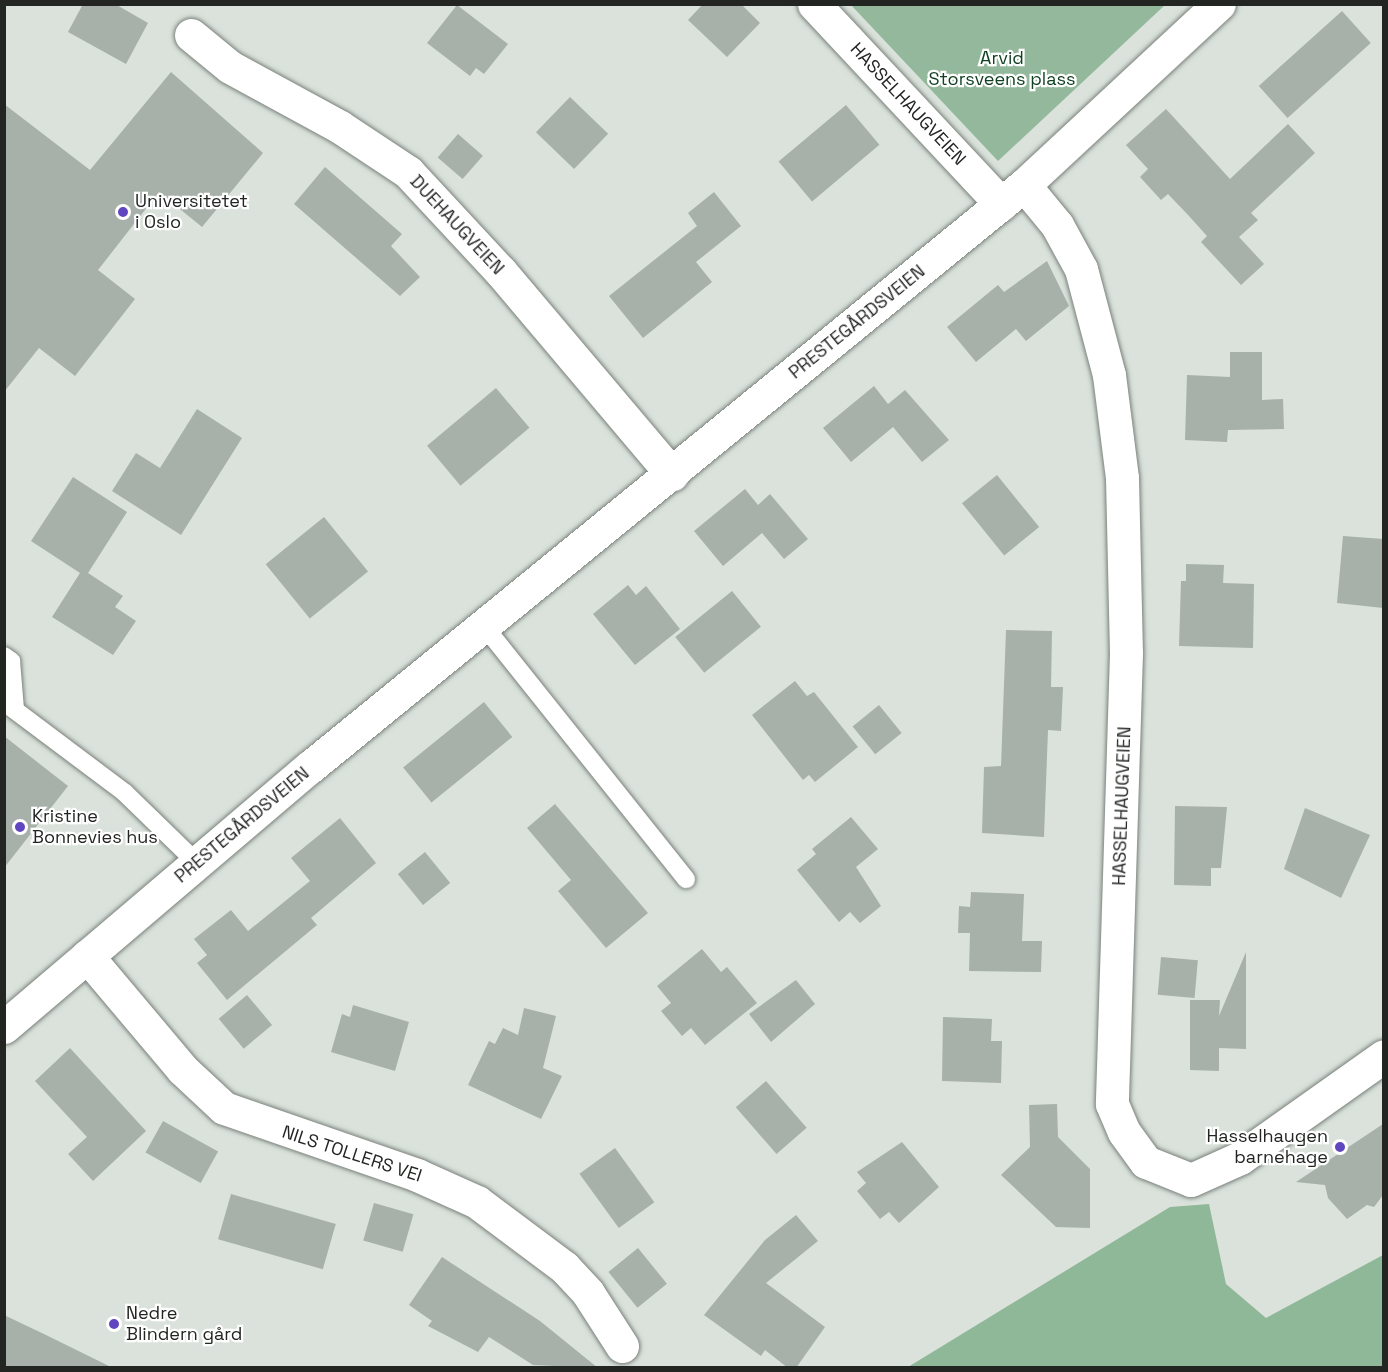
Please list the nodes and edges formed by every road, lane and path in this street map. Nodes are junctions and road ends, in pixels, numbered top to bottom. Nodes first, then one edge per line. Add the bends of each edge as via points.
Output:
1 (814, 4) edge
2 (1219, 4) edge
3 (191, 35) dead end
4 (1012, 194) junction
5 (672, 474) junction
6 (484, 626) junction
7 (4, 656) edge
8 (10, 706) edge
9 (197, 862) junction
10 (686, 879) dead end
11 (87, 956) junction
12 (4, 1028) edge
13 (1383, 1056) edge
14 (622, 1346) dead end

1 - 4 street, HASSELHAUGVEIEN
2 - 4 street, PRESTEGÅRDSVEIEN
3 - 5 street, DUEHAUGVEIEN via 230,67 340,127 408,172 486,255
4 - 5 street, PRESTEGÅRDSVEIEN
4 - 13 street, HASSELHAUGVEIEN via 1057,225 1081,269 1109,375 1121,466 1126,654 1112,1104 1124,1132 1146,1162 1191,1180 1240,1158
5 - 6 street, PRESTEGÅRDSVEIEN
6 - 9 street, PRESTEGÅRDSVEIEN
6 - 10 lane
7 - 8 lane via 11,661
8 - 9 lane via 125,793
9 - 11 street, PRESTEGÅRDSVEIEN
11 - 12 street, PRESTEGÅRDSVEIEN
11 - 14 street, NILS TOLLERS VEI via 189,1078 224,1108 417,1175 477,1202 564,1267 588,1293

